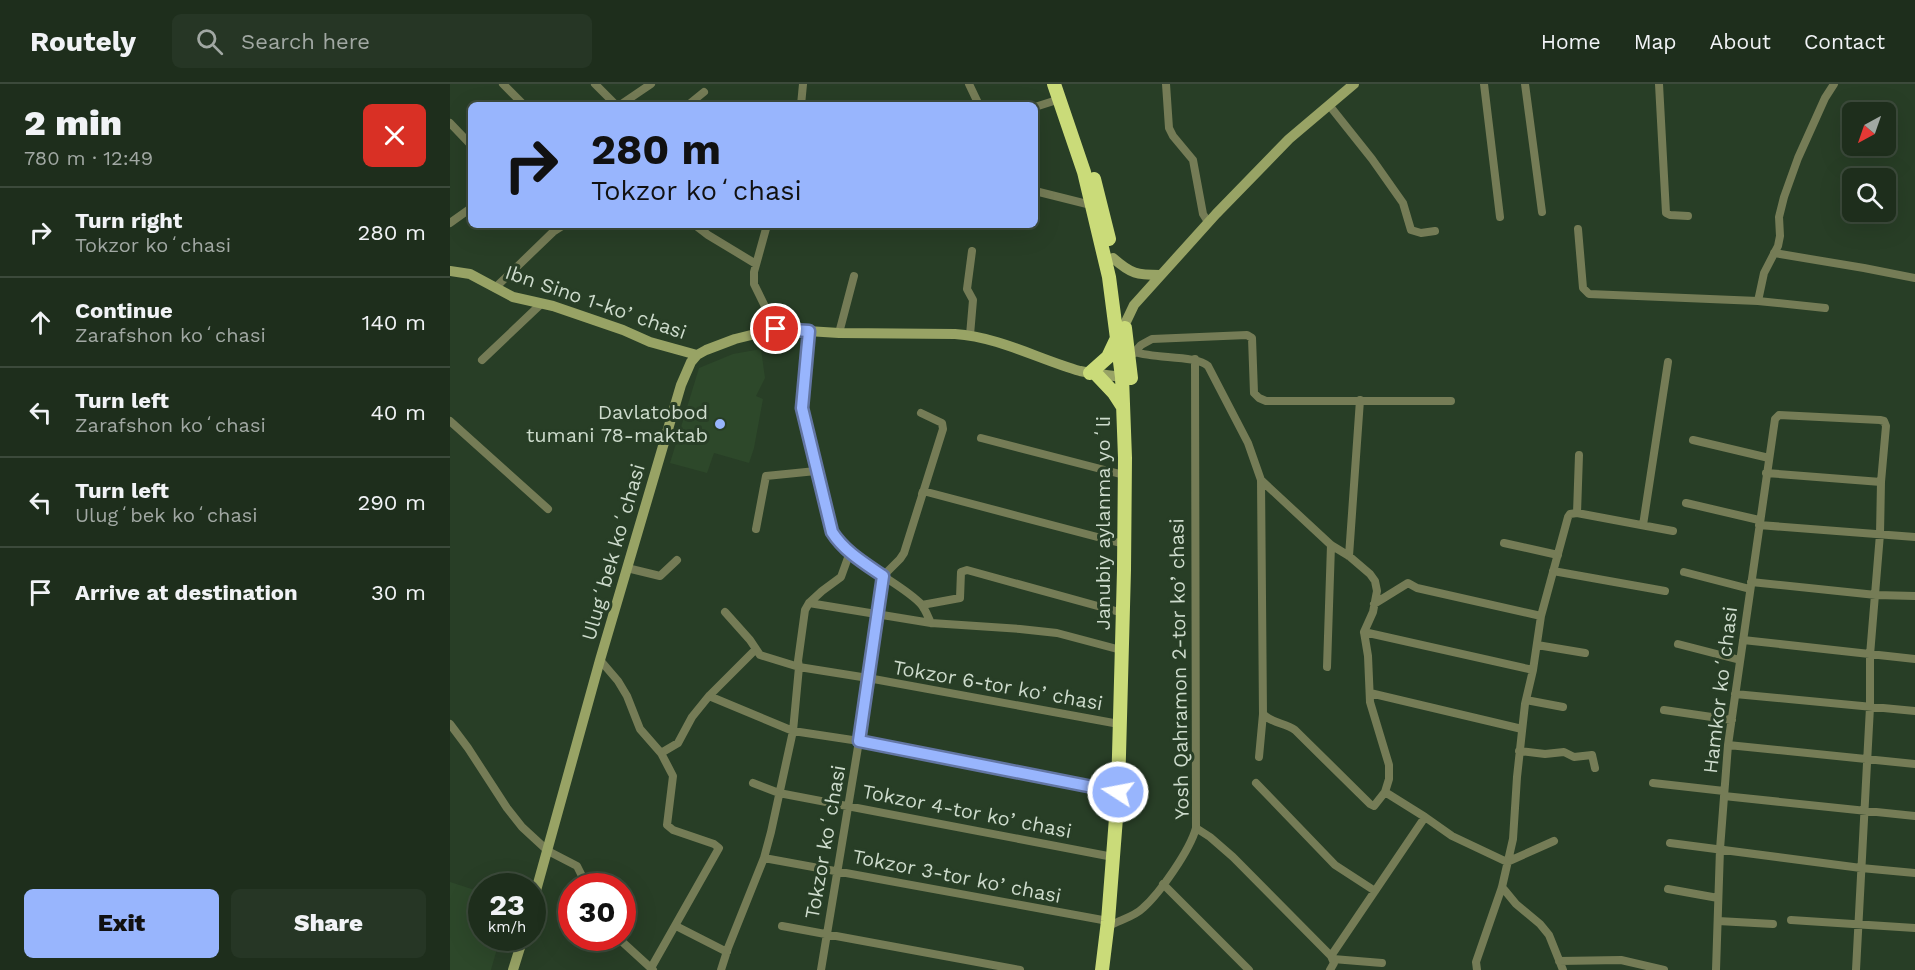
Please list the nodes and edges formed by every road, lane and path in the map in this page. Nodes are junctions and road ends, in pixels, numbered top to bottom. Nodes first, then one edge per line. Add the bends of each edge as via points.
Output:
1 (503, 84) edge
2 (596, 84) edge
3 (651, 84) edge
4 (803, 84) edge
5 (969, 84) edge
6 (1054, 84) edge
7 (1064, 84) edge
8 (1166, 84) edge
9 (1354, 84) edge
10 (1484, 84) edge
11 (1524, 84) edge
12 (1659, 84) edge
13 (1834, 84) edge
14 (704, 92) dead end
15 (1060, 99) junction
16 (521, 102) edge
17 (615, 102) edge
18 (623, 102) edge
19 (692, 102) edge
20 (801, 102) edge
21 (978, 102) edge
22 (1329, 105) junction
23 (1038, 106) edge
24 (450, 123) edge
25 (468, 142) edge
26 (1038, 192) edge
27 (1091, 205) junction
28 (468, 210) edge
29 (1542, 212) dead end
30 (1688, 216) dead end
31 (1500, 218) dead end
32 (1208, 222) junction
33 (450, 223) edge
34 (559, 228) edge
35 (699, 228) edge
36 (766, 228) edge
37 (1578, 229) dead end
38 (1435, 231) dead end
39 (972, 251) dead end
40 (1774, 253) junction
41 (1113, 258) junction
42 (756, 264) junction
43 (450, 271) edge
44 (1160, 275) junction
45 (854, 276) dead end
46 (1915, 279) edge
47 (495, 288) junction
48 (1758, 301) junction
49 (541, 304) junction
50 (1825, 308) dead end
51 (1125, 326) junction
52 (776, 329) junction
53 (809, 331) junction
54 (839, 333) junction
55 (969, 335) junction
56 (1117, 338) junction
57 (697, 355) junction
58 (1132, 355) junction
59 (1195, 359) junction
60 (482, 360) dead end
61 (1668, 362) dead end
62 (1093, 373) junction
63 (1122, 376) junction
64 (1360, 400) junction
65 (1451, 401) dead end
66 (1124, 409) junction
67 (921, 413) dead end
68 (450, 421) edge
69 (981, 438) dead end
70 (1693, 440) dead end
71 (1579, 454) dead end
72 (1769, 458) junction
73 (816, 471) junction
74 (1766, 473) junction
75 (1124, 475) junction
76 (1261, 480) junction
77 (1881, 482) junction
78 (923, 491) junction
79 (1686, 503) dead end
80 (548, 509) dead end
81 (1577, 513) junction
82 (1759, 523) junction
83 (1643, 525) junction
84 (756, 529) dead end
85 (1673, 531) dead end
86 (1880, 534) junction
87 (1915, 537) edge
88 (1504, 543) dead end
89 (1124, 544) junction
90 (1331, 545) junction
91 (850, 552) junction
92 (1557, 555) junction
93 (1349, 556) junction
94 (677, 560) dead end
95 (627, 568) junction
96 (1553, 571) junction
97 (1684, 572) dead end
98 (883, 576) junction
99 (1750, 586) junction
100 (1665, 591) dead end
101 (1876, 595) junction
102 (1915, 596) edge
103 (809, 603) junction
104 (1374, 604) junction
105 (922, 605) junction
106 (725, 612) dead end
107 (1123, 613) junction
108 (878, 614) junction
109 (1540, 616) junction
110 (931, 623) junction
111 (1365, 633) junction
112 (1743, 640) junction
113 (1677, 644) dead end
114 (1537, 645) junction
115 (756, 649) junction
116 (1121, 650) junction
117 (1585, 653) dead end
118 (1870, 655) junction
119 (1915, 659) edge
120 (600, 660) junction
121 (1740, 660) junction
122 (1327, 667) dead end
123 (799, 668) junction
124 (1533, 670) junction
125 (868, 678) junction
126 (1370, 693) junction
127 (1735, 694) junction
128 (709, 696) junction
129 (1526, 700) junction
130 (1563, 707) dead end
131 (1870, 707) junction
132 (1664, 710) dead end
133 (1915, 711) edge
134 (1263, 714) junction
135 (1732, 720) junction
136 (450, 724) edge
137 (1119, 724) junction
138 (1522, 729) junction
139 (793, 730) junction
140 (859, 741) junction
141 (1728, 745) junction
142 (1520, 751) junction
143 (662, 753) junction
144 (1259, 757) dead end
145 (1867, 759) junction
146 (1915, 764) edge
147 (1595, 768) dead end
148 (753, 783) dead end
149 (1256, 783) dead end
150 (1653, 783) dead end
151 (1118, 792) junction
152 (1385, 792) junction
153 (779, 793) junction
154 (1724, 793) junction
155 (848, 805) junction
156 (1864, 811) junction
157 (1915, 816) edge
158 (1425, 817) junction
159 (1196, 828) junction
160 (1554, 841) dead end
161 (1670, 843) dead end
162 (1720, 849) junction
163 (548, 851) junction
164 (1113, 856) junction
165 (764, 858) junction
166 (1507, 862) junction
167 (1861, 868) junction
168 (837, 870) junction
169 (541, 873) edge
170 (580, 873) edge
171 (1915, 873) edge
172 (1163, 884) junction
173 (1502, 887) junction
174 (1668, 889) dead end
175 (1375, 891) junction
176 (1719, 898) junction
177 (1791, 920) dead end
178 (1718, 921) junction
179 (1111, 923) junction
180 (1773, 924) dead end
181 (1857, 924) junction
182 (676, 926) junction
183 (782, 926) dead end
184 (1915, 928) edge
185 (826, 934) junction
186 (519, 951) edge
187 (632, 951) edge
188 (727, 952) junction
189 (1332, 957) junction
190 (1559, 961) junction
191 (1382, 963) dead end
192 (652, 969) edge
193 (1246, 969) edge
194 (513, 970) edge
195 (721, 970) edge
196 (821, 970) edge
197 (1020, 970) edge
198 (1102, 970) edge
199 (1110, 970) edge
200 (1330, 970) edge
201 (1477, 970) edge
202 (1563, 970) edge
203 (1664, 970) edge
204 (1716, 970) edge
205 (1856, 970) edge

1 - 16 street
2 - 17 street
3 - 18 street
4 - 20 street
5 - 21 street
6 - 15 highway, Janubiy aylanma yoʻli
7 - 41 highway, Janubiy aylanma yoʻli via 1094,177
8 - 32 street via 1169,128 1193,160
9 - 22 street
10 - 31 street
11 - 29 street
12 - 30 street via 1666,213
13 - 40 street via 1786,191
14 - 19 street
15 - 23 street
15 - 27 highway, Janubiy aylanma yoʻli
22 - 32 street via 1289,139
22 - 38 street via 1403,203 1412,230
24 - 25 street
26 - 27 street
27 - 56 highway, Janubiy aylanma yoʻli
28 - 33 street
32 - 44 street
34 - 47 street
35 - 42 street
36 - 42 street
37 - 48 street via 1583,288 1589,294
39 - 55 street via 967,289 973,300
40 - 46 street
40 - 48 street via 1764,273
41 - 44 street via 1138,275
41 - 51 highway, Janubiy aylanma yoʻli
42 - 52 street via 754,284
43 - 47 street, Ibn Sino 1-koʼchasi via 470,274
44 - 51 street via 1134,305
45 - 54 street
47 - 49 street, Ibn Sino 1-koʼchasi
48 - 50 street
49 - 57 street, Ibn Sino 1-koʼchasi
49 - 60 street
51 - 58 highway, Janubiy aylanma yoʻli
52 - 53 street
52 - 57 street via 735,339
53 - 54 street
53 - 73 street via 802,408
54 - 55 street
55 - 62 street
56 - 62 highway via 1108,357
56 - 63 highway, Janubiy aylanma yoʻli
57 - 95 street, Ulugʻbek koʻchasi via 681,385
58 - 59 street
58 - 64 street via 1152,339 1247,335 1252,338 1254,393 1259,398
58 - 179 highway, Janubiy aylanma yoʻli via 1130,686 1125,796
59 - 76 street via 1208,366 1248,443
59 - 159 street, Yosh Qahramon 2-tor koʼchasi
61 - 83 street
62 - 63 street
62 - 66 highway
63 - 66 highway, Janubiy aylanma yoʻli
64 - 65 street
64 - 93 street
66 - 75 highway, Janubiy aylanma yoʻli
67 - 78 street via 943,426
68 - 80 street
69 - 75 street
70 - 72 street
71 - 81 street
72 - 74 street, Hamkor koʻchasi
72 - 77 street, Hamkor koʻchasi via 1776,416 1884,422
73 - 84 street via 766,476
73 - 91 street via 832,532
74 - 77 street
74 - 82 street, Hamkor koʻchasi
75 - 89 highway, Janubiy aylanma yoʻli
76 - 90 street
76 - 134 street
77 - 86 street
78 - 89 street
78 - 98 street via 904,553
79 - 82 street
81 - 83 street
81 - 92 street via 1568,517
82 - 86 street
82 - 99 street, Hamkor koʻchasi
83 - 85 street
86 - 87 street
86 - 101 street
88 - 92 street
89 - 107 highway, Janubiy aylanma yoʻli
90 - 93 street
90 - 122 street
91 - 98 street
91 - 103 street via 841,577
92 - 96 street
93 - 104 street via 1373,577 1377,591
94 - 95 street via 660,576
95 - 120 street, Ulugʻbek koʻchasi
96 - 100 street
96 - 109 street
97 - 99 street
98 - 105 street
98 - 108 street, Tokzor koʻchasi
99 - 101 street
99 - 112 street, Hamkor koʻchasi
101 - 102 street
101 - 118 street
103 - 108 street
103 - 123 street via 804,615
104 - 109 street via 1408,583
104 - 111 street
105 - 107 street via 960,598 961,572 967,570
105 - 110 street
106 - 115 street
107 - 116 highway, Janubiy aylanma yoʻli
108 - 110 street
108 - 125 street, Tokzor koʻchasi
109 - 114 street
110 - 116 street via 1058,633
111 - 124 street
111 - 126 street
112 - 118 street
112 - 121 street, Hamkor koʻchasi
113 - 121 street
114 - 117 street
114 - 124 street
115 - 123 street, Tokzor 6-tor koʼchasi via 765,657
115 - 128 street
116 - 137 highway, Janubiy aylanma yoʻli
118 - 119 street
118 - 131 street
120 - 143 street via 627,696 640,729
120 - 163 street, Ulugʻbek koʻchasi
121 - 127 street, Hamkor koʻchasi
123 - 125 street, Tokzor 6-tor koʼchasi
123 - 139 street
124 - 129 street
125 - 137 street, Tokzor 6-tor koʼchasi
125 - 140 street, Tokzor koʻchasi
126 - 138 street
126 - 152 street via 1389,765
127 - 131 street
127 - 135 street, Hamkor koʻchasi
128 - 139 street
128 - 143 street via 678,743
129 - 130 street
129 - 138 street
131 - 133 street
131 - 145 street
132 - 135 street
134 - 144 street
134 - 152 street via 1294,730 1370,804 1376,805
135 - 141 street, Hamkor koʻchasi
136 - 163 street via 507,808
137 - 151 highway, Janubiy aylanma yoʻli
138 - 142 street
139 - 140 street
139 - 153 street
140 - 151 street
140 - 155 street, Tokzor koʻchasi
141 - 145 street
141 - 154 street, Hamkor koʻchasi
142 - 147 street via 1592,755
142 - 166 street via 1513,839
143 - 182 street via 673,776 667,825 719,848
145 - 146 street
145 - 156 street
148 - 153 street, Tokzor 4-tor koʼchasi
149 - 175 street via 1335,865
150 - 154 street
151 - 164 highway, Janubiy aylanma yoʻli
152 - 158 street
153 - 155 street, Tokzor 4-tor koʼchasi
153 - 165 street
154 - 156 street
154 - 162 street, Hamkor koʻchasi
155 - 164 street, Tokzor 4-tor koʼchasi
155 - 168 street, Tokzor koʻchasi
156 - 157 street
156 - 167 street
158 - 166 street via 1452,836
158 - 175 street
159 - 172 street
159 - 189 street, Yosh Qahramon 2-tor koʼchasi via 1233,857
160 - 166 street
161 - 162 street
162 - 167 street
162 - 176 street, Hamkor koʻchasi
163 - 169 street, Ulugʻbek koʻchasi
163 - 170 street via 577,866
164 - 179 highway, Janubiy aylanma yoʻli
165 - 168 street, Tokzor 3-tor koʼchasi
165 - 188 street
166 - 173 street
167 - 171 street
167 - 181 street
168 - 179 street, Tokzor 3-tor koʼchasi
168 - 185 street, Tokzor koʻchasi
172 - 179 street via 1143,909
172 - 193 street
173 - 190 street via 1549,935
173 - 201 street via 1476,962
174 - 176 street
175 - 189 street
176 - 178 street, Hamkor koʻchasi
177 - 181 street
178 - 180 street
178 - 204 street, Hamkor koʻchasi
179 - 198 highway, Janubiy aylanma yoʻli
179 - 199 highway, Janubiy aylanma yoʻli
181 - 184 street
181 - 205 street
182 - 188 street
182 - 192 street
183 - 185 street
185 - 196 street, Tokzor koʻchasi
185 - 197 street
186 - 194 street
187 - 192 street
188 - 195 street
189 - 191 street
189 - 200 street
190 - 202 street
190 - 203 street via 1621,960

